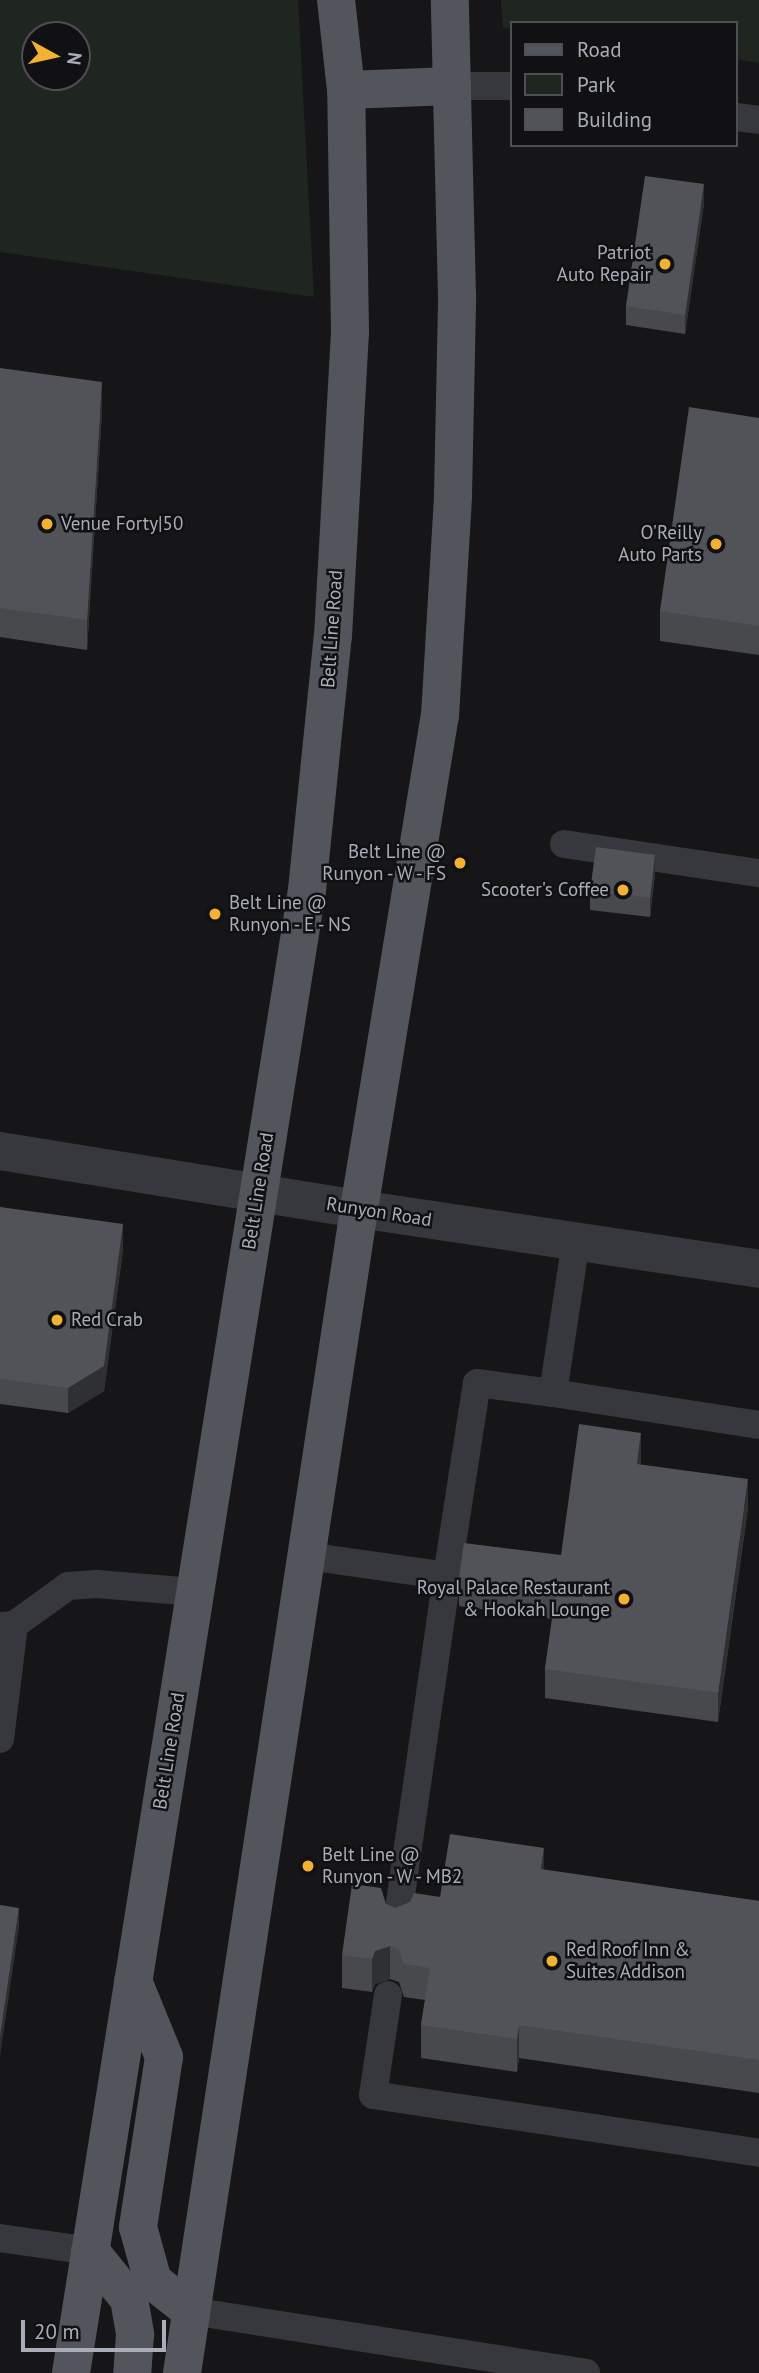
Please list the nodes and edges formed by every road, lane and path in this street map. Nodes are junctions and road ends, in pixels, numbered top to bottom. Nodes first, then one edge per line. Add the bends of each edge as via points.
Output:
1 (335, 0) edge
2 (450, 0) edge
3 (452, 86) junction
4 (510, 86) edge
5 (346, 90) junction
6 (738, 117) edge
7 (759, 120) edge
8 (565, 845) dead end
9 (759, 873) edge
10 (0, 1150) edge
11 (258, 1192) junction
12 (359, 1209) junction
13 (576, 1241) junction
14 (759, 1269) edge
15 (553, 1393) junction
16 (759, 1425) edge
17 (307, 1556) junction
18 (447, 1576) junction
19 (194, 1592) junction
20 (7, 1626) edge
21 (0, 1739) edge
22 (397, 1924) edge
23 (133, 1981) junction
24 (388, 1995) dead end
25 (759, 2153) edge
26 (0, 2238) edge
27 (90, 2251) junction
28 (191, 2311) junction
29 (71, 2373) edge
30 (132, 2373) edge
31 (182, 2373) edge
32 (586, 2373) edge

1 - 5 main road, Belt Line Road
2 - 3 main road
3 - 4 lane
3 - 5 main road
3 - 12 main road via 457,319 444,676
5 - 11 main road, Belt Line Road via 350,332 333,636 307,890
6 - 7 lane
8 - 9 lane
10 - 11 street, Runyon Road
11 - 12 street, Runyon Road
11 - 19 main road, Belt Line Road
12 - 13 street, Runyon Road
12 - 17 main road
13 - 14 street, Runyon Road
13 - 15 lane
15 - 16 lane
15 - 18 lane via 477,1383
17 - 18 lane
17 - 28 main road
18 - 22 lane
19 - 20 lane via 68,1586
19 - 23 main road, Belt Line Road
20 - 21 lane
23 - 27 main road, Belt Line Road
23 - 28 main road via 164,2057 138,2227 153,2281
24 - 25 lane via 373,2095
26 - 27 lane
27 - 29 main road, Belt Line Road
27 - 30 main road via 129,2299 135,2333
28 - 31 main road
28 - 32 lane

